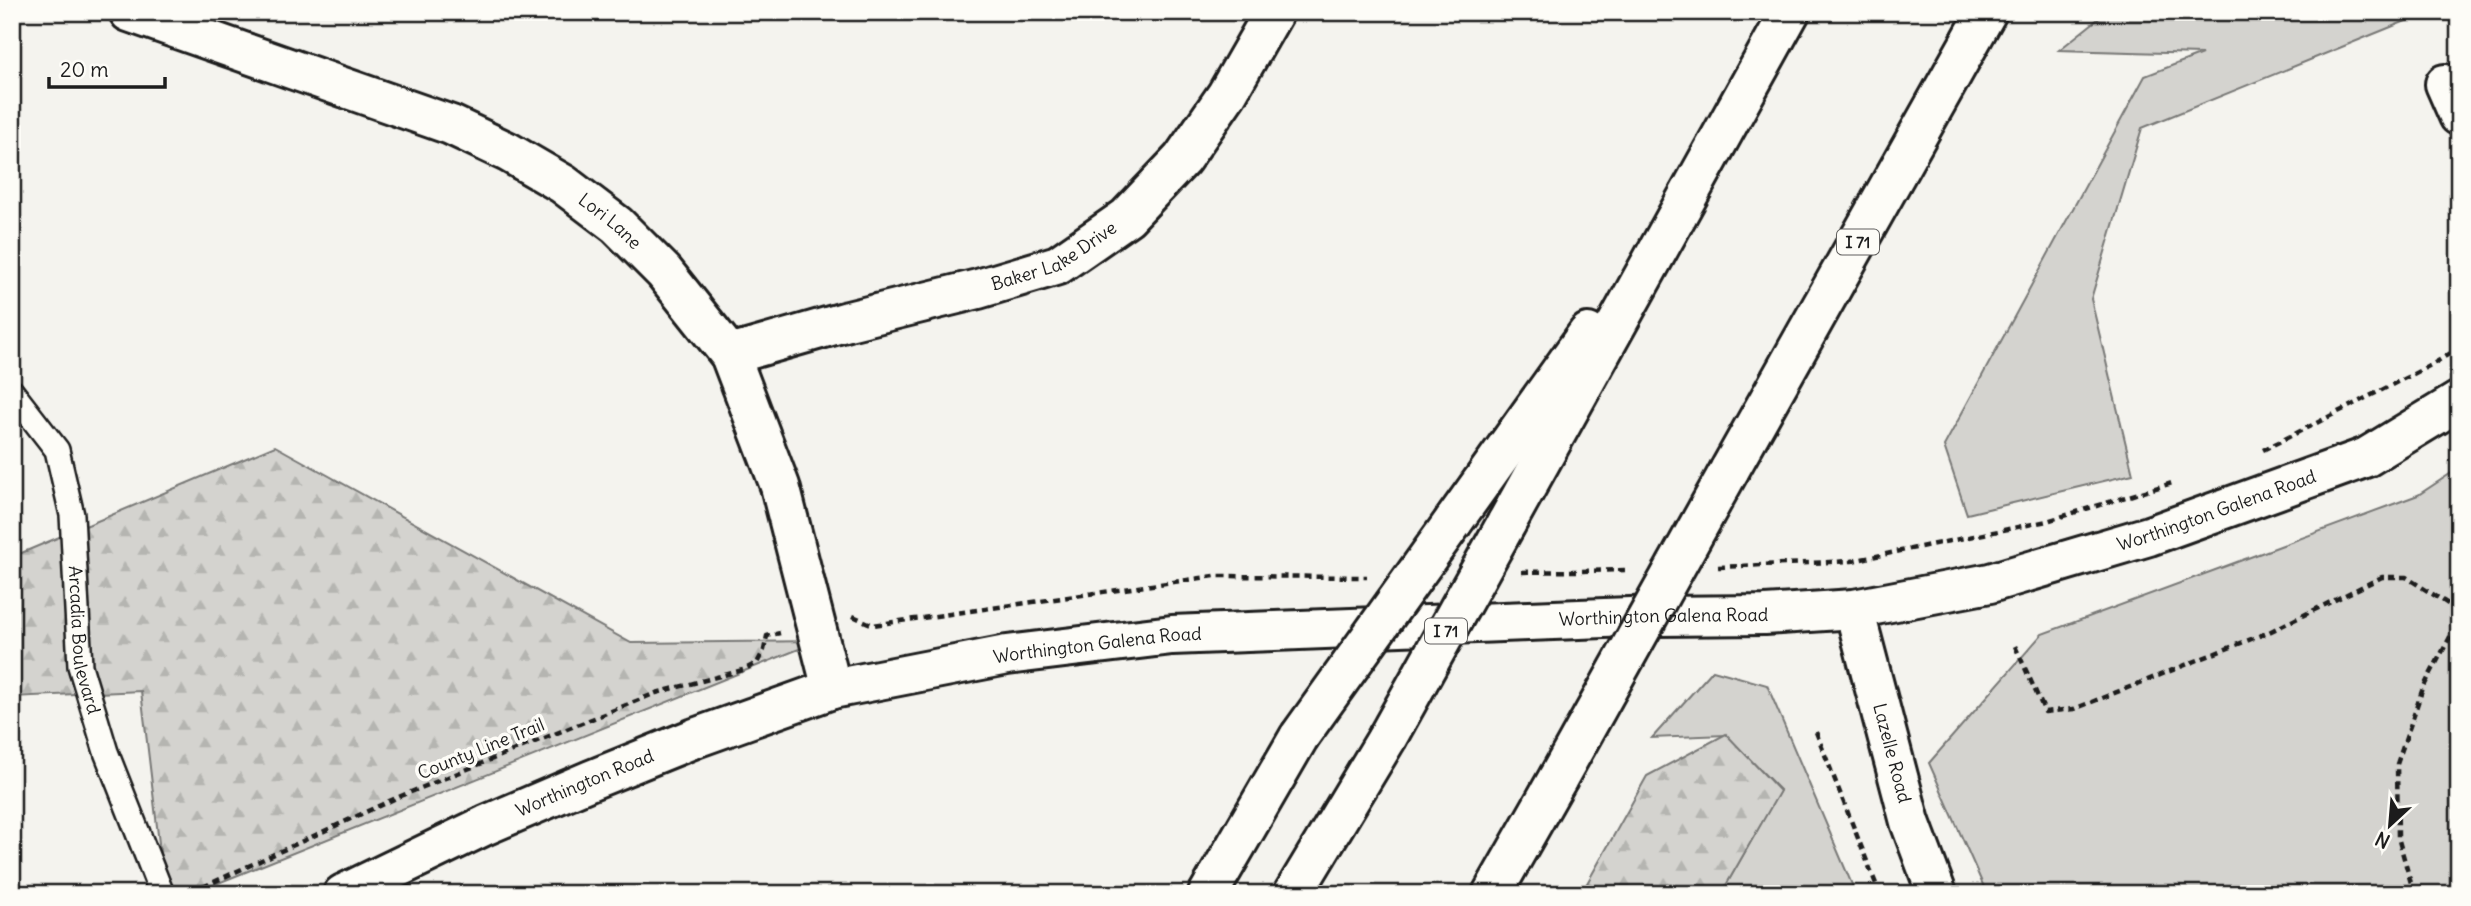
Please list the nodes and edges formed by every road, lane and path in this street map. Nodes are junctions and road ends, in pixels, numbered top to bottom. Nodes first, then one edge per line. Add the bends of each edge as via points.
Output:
1 (129, 12) edge
2 (1274, 12) edge
3 (1790, 12) edge
4 (1987, 12) edge
5 (1698, 180) junction
6 (730, 355) junction
7 (12, 391) edge
8 (2459, 401) edge
9 (1854, 608) junction
10 (2459, 611) edge
11 (2459, 620) edge
12 (775, 634) dead end
13 (2015, 646) dead end
14 (832, 689) junction
15 (1816, 732) dead end
16 (162, 894) edge
17 (188, 894) edge
18 (343, 894) edge
19 (1208, 894) edge
20 (1293, 894) edge
21 (1492, 894) edge
22 (1880, 894) edge
23 (1937, 894) edge
24 (2414, 894) edge

1 - 6 main road, Lori Lane via 451,125 508,152 563,184 617,225 664,272
2 - 6 main road, Baker Lake Drive via 1227,94 1182,159 1127,217 1058,265
3 - 5 main road, I 71
4 - 21 main road, I 71, bridge
5 - 19 main road, bridge via 1299,737
5 - 20 main road, I 71, bridge via 1387,738
6 - 14 main road, Lori Lane via 780,486
7 - 16 lane, Arcadia Boulevard via 57,450 72,515 80,666 106,752
8 - 9 main road, Worthington Galena Road via 2367,457 2149,536 1990,583
9 - 14 main road, Worthington Galena Road via 1766,615 1172,635 1007,655
9 - 23 main road, Lazelle Road via 1910,822
10 - 13 path via 2406,577 2382,577 2269,632 2074,709 2045,712
11 - 24 path via 2423,688 2397,764 2398,837
12 - 17 path, County Line Trail via 766,636 757,663 743,670 656,693 470,768
14 - 18 main road, Worthington Road via 568,790
15 - 22 path

